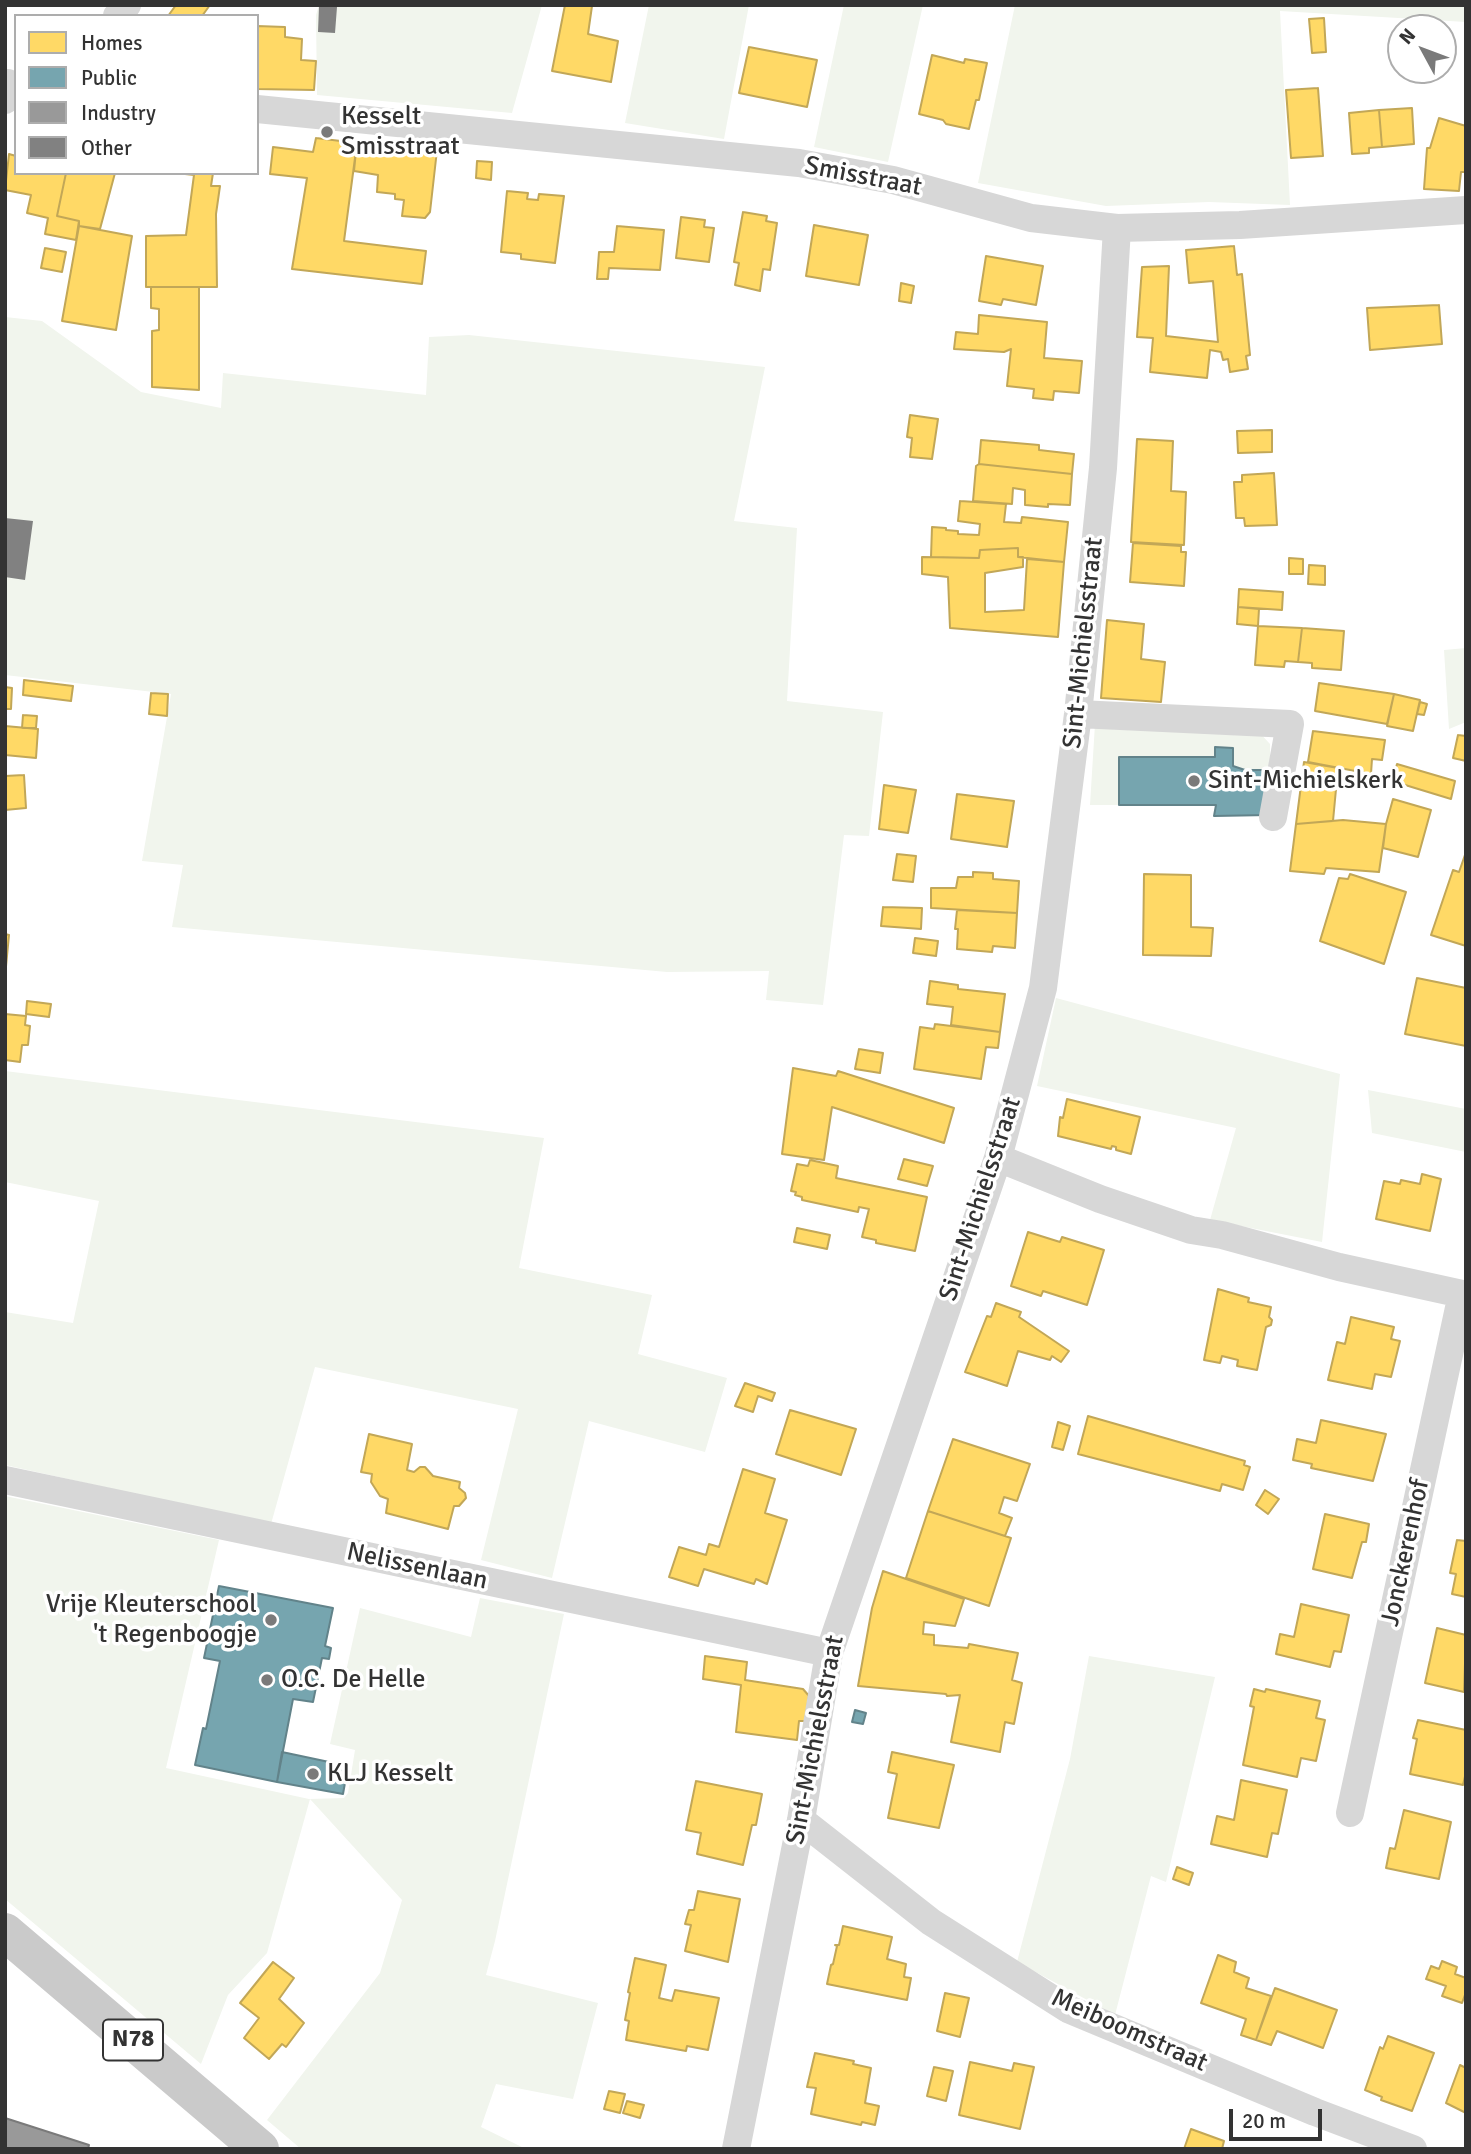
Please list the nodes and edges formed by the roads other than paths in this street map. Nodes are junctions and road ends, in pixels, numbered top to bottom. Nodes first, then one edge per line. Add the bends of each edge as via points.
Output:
1 (259, 109) edge
2 (1466, 210) edge
3 (1117, 228) junction
4 (1077, 714) junction
5 (1273, 817) dead end
6 (998, 1158) junction
7 (1464, 1292) edge
8 (5, 1480) edge
9 (829, 1653) junction
10 (1350, 1813) dead end
11 (801, 1821) junction
12 (5, 1932) edge
13 (260, 2149) edge
14 (736, 2149) edge
15 (1413, 2149) edge

1 - 3 street, Smisstraat via 799,163 893,180 1031,218
2 - 3 street, Smisstraat
3 - 4 street, Sint-Michielsstraat via 1103,468
4 - 5 street via 1290,724
4 - 6 street, Sint-Michielsstraat via 1043,988
6 - 7 street, Jonckerenhof via 1191,1230
6 - 9 street, Sint-Michielsstraat
7 - 10 street, Jonckerenhof
8 - 9 street, Nelissenlaan
9 - 11 street, Sint-Michielsstraat
11 - 14 street, Sint-Michielsstraat
11 - 15 street, Meiboomstraat via 931,1922 1068,2009
12 - 13 main road, N78

